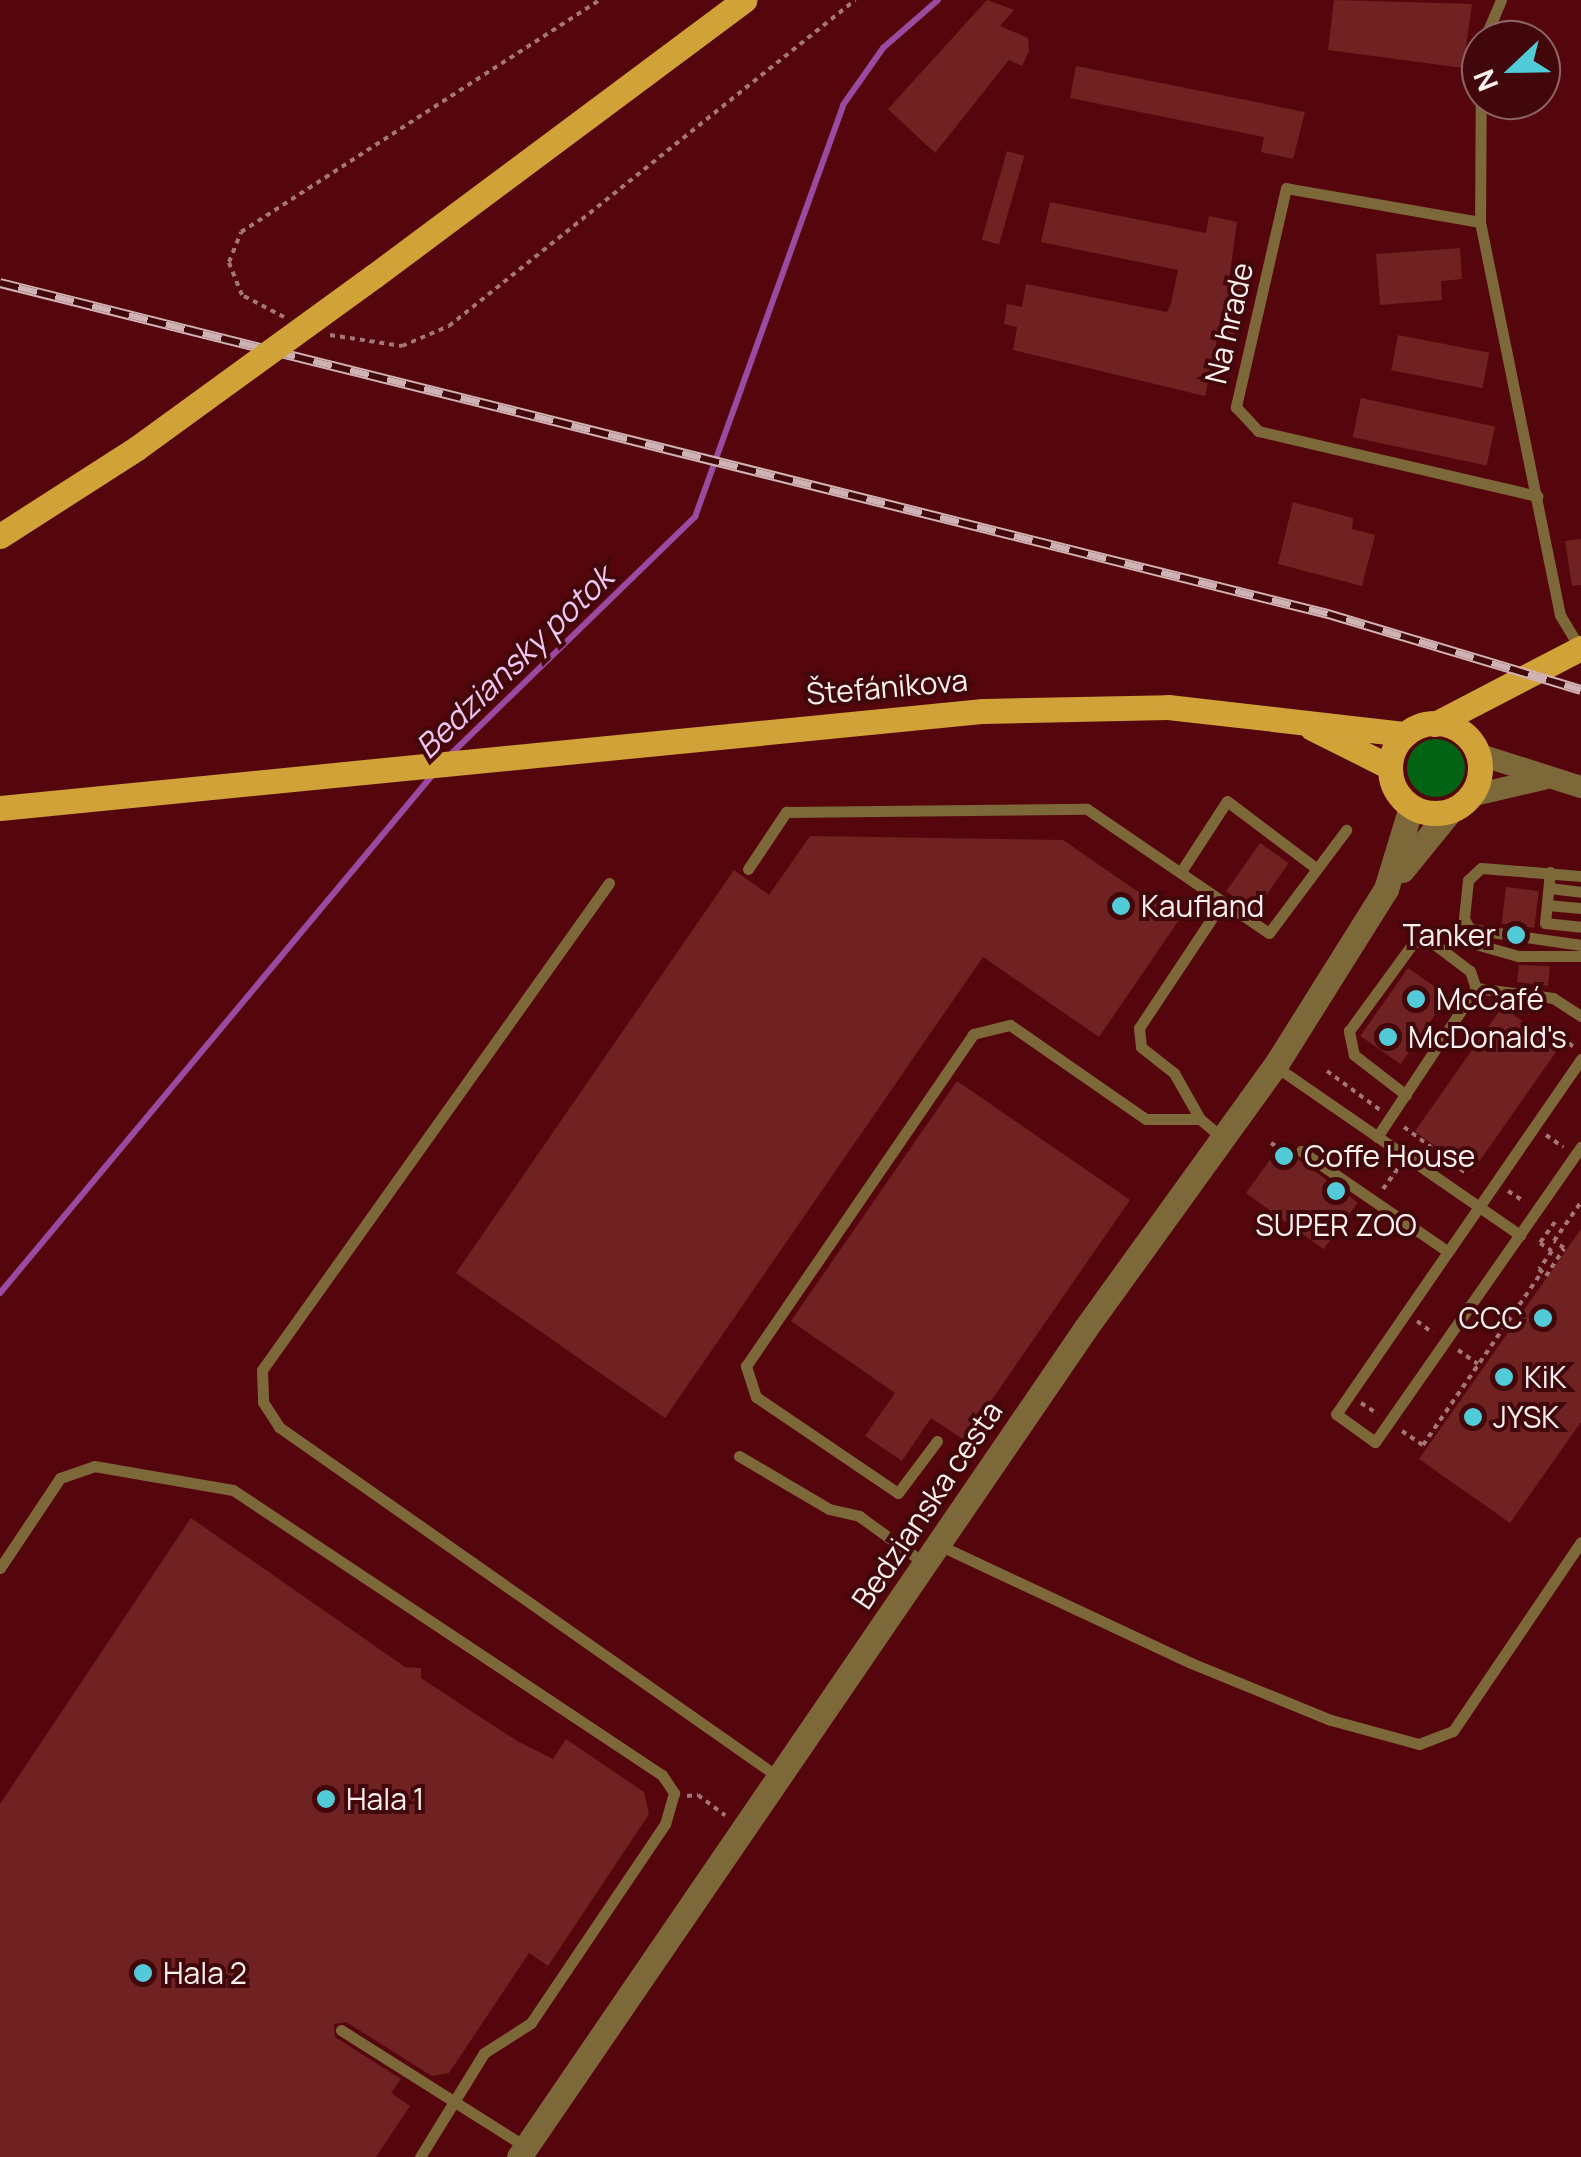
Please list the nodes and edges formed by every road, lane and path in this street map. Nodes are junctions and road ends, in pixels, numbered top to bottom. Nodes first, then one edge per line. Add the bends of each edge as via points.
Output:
1 (744, 0) edge
2 (1481, 120) edge
3 (1480, 222) junction
4 (1538, 496) junction
5 (0, 536) edge
6 (1580, 648) edge
7 (1486, 701) junction
8 (1298, 722) junction
9 (1436, 724) junction
10 (1406, 734) junction
11 (1472, 746) junction
12 (1390, 767) junction
13 (1543, 779) junction
14 (1581, 787) edge
15 (1460, 804) junction
16 (1411, 807) junction
17 (0, 808) edge
18 (1346, 830) dead end
19 (1316, 868) junction
20 (748, 870) dead end
21 (1182, 870) junction
22 (1550, 872) junction
23 (1581, 876) edge
24 (609, 883) dead end
25 (1549, 888) junction
26 (1386, 889) junction
27 (1581, 892) edge
28 (1222, 903) junction
29 (1547, 905) junction
30 (1581, 908) edge
31 (1581, 926) edge
32 (1470, 930) junction
33 (1581, 945) edge
34 (1581, 956) edge
35 (1476, 988) junction
36 (1581, 1016) edge
37 (1556, 1044) dead end
38 (1579, 1054) edge
39 (1275, 1066) junction
40 (1406, 1094) junction
41 (1200, 1119) junction
42 (1378, 1137) junction
43 (1224, 1139) junction
44 (1270, 1143) dead end
45 (1581, 1147) edge
46 (1280, 1149) dead end
47 (1300, 1151) dead end
48 (1495, 1182) junction
49 (1581, 1202) edge
50 (1478, 1206) junction
51 (1537, 1210) junction
52 (1554, 1222) junction
53 (1563, 1228) junction
54 (1520, 1234) junction
55 (1447, 1252) junction
56 (1542, 1272) junction
57 (937, 1440) dead end
58 (1423, 1445) dead end
59 (740, 1456) dead end
60 (1581, 1542) edge
61 (934, 1556) junction
62 (0, 1568) edge
63 (777, 1776) junction
64 (672, 1798) junction
65 (729, 1818) dead end
66 (342, 2030) dead end
67 (450, 2104) junction
68 (523, 2152) edge
69 (420, 2157) edge

1 - 5 main road, bridge via 137,448
2 - 3 lane
3 - 4 lane
3 - 4 lane, Na hrade via 1286,188 1236,407 1258,431
4 - 6 lane via 1560,614
6 - 7 main road
7 - 9 main road
7 - 11 main road
8 - 10 main road, Štefánikova
8 - 12 main road
8 - 17 main road, Štefánikova via 1168,707 983,711
9 - 10 main road
9 - 11 main road
10 - 12 main road
11 - 13 street
11 - 15 main road
12 - 16 main road
13 - 14 street
13 - 15 street
15 - 16 main road
15 - 26 street, Bedzianska cesta
16 - 26 street, Bedzianska cesta
18 - 19 lane
19 - 21 lane via 1227,801
19 - 28 lane via 1269,934
20 - 21 lane via 786,812 1087,810
21 - 28 lane
22 - 23 lane
22 - 25 lane
22 - 32 lane via 1481,868 1468,880
24 - 63 lane via 262,1370 264,1402 278,1427
25 - 27 lane
25 - 29 lane
26 - 39 street, Bedzianska cesta
28 - 41 lane via 1139,1028 1141,1047 1174,1073
29 - 30 lane
29 - 31 lane via 1545,923
32 - 33 lane
32 - 34 lane via 1479,945 1518,956
35 - 36 lane via 1553,998
35 - 40 lane
35 - 40 lane via 1470,971 1414,942 1348,1031 1354,1055
37 - 38 path via 1561,1037
38 - 48 lane
39 - 42 lane
39 - 43 street, Bedzianska cesta
40 - 42 lane
41 - 43 lane
41 - 57 lane via 1146,1119 1010,1025 973,1034 746,1366 756,1397 898,1493
42 - 50 lane
43 - 61 street, Bedzianska cesta
44 - 46 path
45 - 51 lane
47 - 55 lane
48 - 50 lane
48 - 51 path
49 - 53 path
50 - 54 lane
50 - 55 lane
51 - 52 path
51 - 54 lane
52 - 53 path
52 - 56 path via 1540,1243 1552,1252
53 - 56 path via 1554,1241 1564,1248
54 - 55 lane via 1375,1442 1336,1414
56 - 58 path
59 - 61 lane via 829,1509 859,1516
60 - 61 lane via 1452,1731 1419,1744 1331,1720
61 - 63 street, Bedzianska cesta
62 - 64 lane via 60,1478 94,1466 233,1490 662,1775
63 - 68 street, Bedzianska cesta
64 - 65 path via 698,1794
64 - 67 lane via 665,1824 531,2023 484,2053
66 - 67 lane
67 - 68 lane
67 - 69 lane

